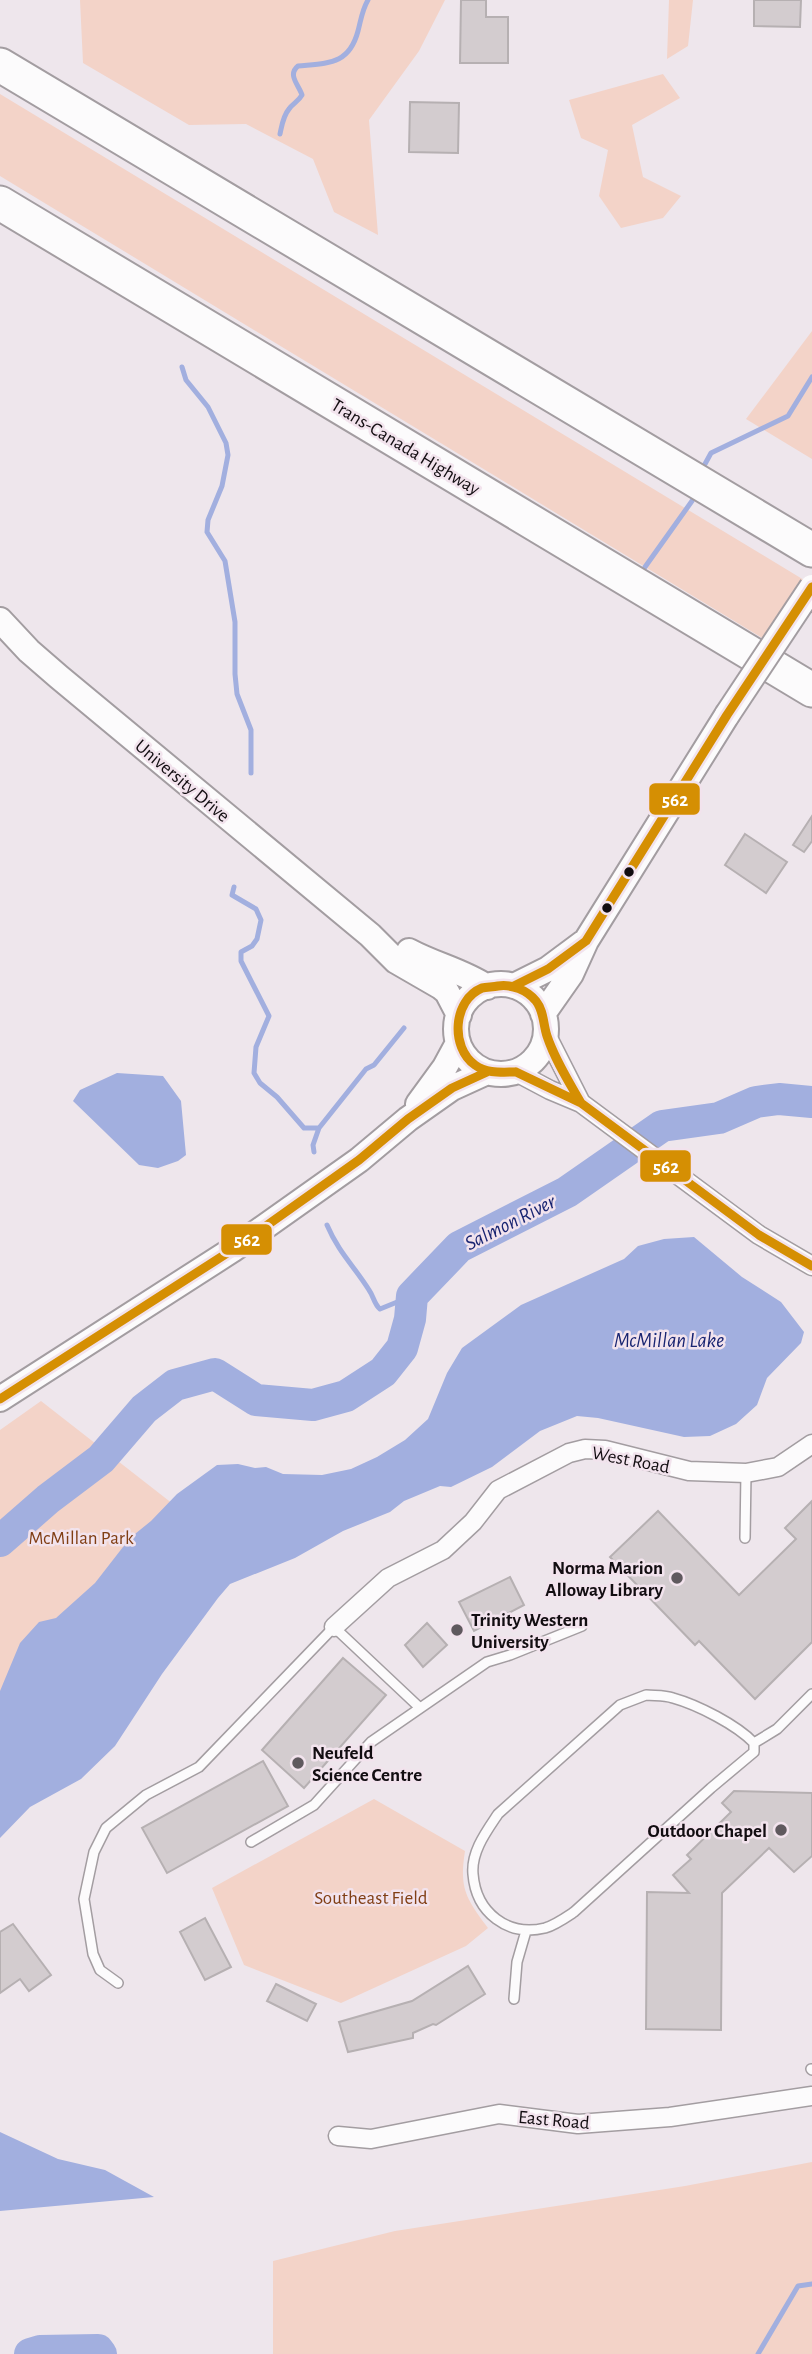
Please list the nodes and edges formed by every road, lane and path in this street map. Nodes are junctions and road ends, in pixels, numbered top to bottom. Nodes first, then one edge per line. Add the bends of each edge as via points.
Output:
1 (0, 65) edge
2 (0, 203) edge
3 (812, 550) edge
4 (812, 587) edge
5 (0, 620) edge
6 (812, 691) edge
7 (370, 935) junction
8 (586, 941) junction
9 (514, 986) junction
10 (487, 987) junction
11 (459, 1015) junction
12 (545, 1024) junction
13 (458, 1043) junction
14 (487, 1072) junction
15 (516, 1072) junction
16 (584, 1105) junction
17 (408, 1119) junction
18 (812, 1248) edge
19 (785, 1251) junction
20 (812, 1266) edge
21 (0, 1399) edge
22 (812, 1444) edge
23 (746, 1474) junction
24 (745, 1538) dead end
25 (582, 1626) dead end
26 (334, 1627) junction
27 (812, 1695) edge
28 (419, 1707) junction
29 (754, 1743) junction
30 (251, 1842) dead end
31 (526, 1931) junction
32 (118, 1983) dead end
33 (514, 1999) dead end
34 (812, 2096) edge
35 (338, 2136) dead end

1 - 3 highway
2 - 6 highway, Trans-Canada Highway
4 - 8 main road, bridge
5 - 7 main road, University Drive via 29,651
7 - 10 main road, University Drive via 471,976
7 - 11 main road, University Drive via 396,961 447,992
8 - 9 main road via 548,969
8 - 12 main road
9 - 10 main road
9 - 12 main road via 537,1002
10 - 11 main road via 475,993
11 - 13 main road
12 - 15 main road via 537,1057
12 - 16 street
13 - 14 main road via 469,1061
13 - 17 main road
14 - 15 main road
14 - 17 main road via 452,1088
15 - 16 street
16 - 19 street
17 - 21 main road via 359,1160 232,1250
18 - 19 street
19 - 20 street
22 - 23 street, West Road via 778,1467
23 - 24 lane
23 - 26 street, West Road via 689,1471 605,1450 569,1453 498,1490 443,1550 388,1578
25 - 28 lane via 487,1662
26 - 28 lane
26 - 32 lane via 199,1767 146,1795 106,1828 94,1852 84,1899 93,1954 100,1970
27 - 29 lane via 777,1729
28 - 30 lane via 371,1742 314,1805
29 - 31 lane via 754,1752 574,1912 549,1927
29 - 31 lane via 744,1732 672,1697 646,1695 620,1705 498,1814 479,1847 473,1874 480,1900 494,1919
31 - 33 lane
34 - 35 street, East Road via 670,2117 578,2124 499,2114 371,2139

